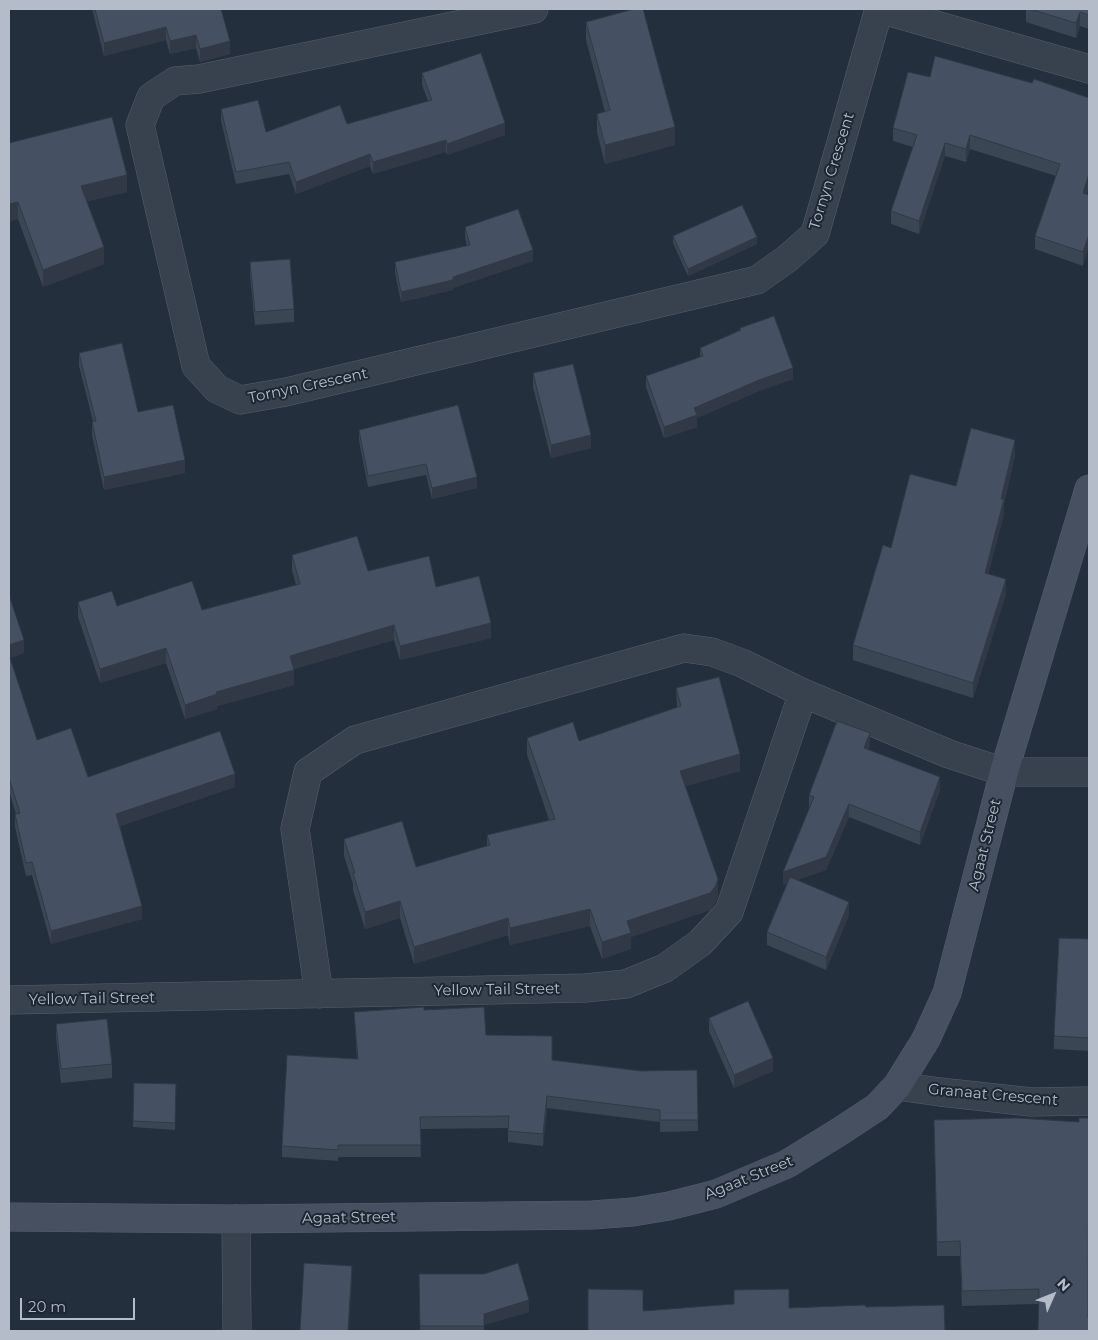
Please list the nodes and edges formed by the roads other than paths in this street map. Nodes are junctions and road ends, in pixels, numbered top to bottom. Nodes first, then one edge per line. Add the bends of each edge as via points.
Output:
1 (534, 9) edge
2 (879, 9) edge
3 (1089, 69) edge
4 (1089, 489) edge
5 (803, 693) junction
6 (1004, 772) junction
7 (1089, 772) edge
8 (319, 994) junction
9 (9, 1000) edge
10 (898, 1086) junction
11 (1089, 1101) edge
12 (9, 1216) edge
13 (236, 1219) junction
14 (237, 1331) edge

1 - 2 street, Tornyn Crescent via 199,79 176,81 151,97 140,125 196,366 217,389 240,400 286,392 756,280 815,234
2 - 3 street, Tornyn Crescent
4 - 6 street, Agaat Street
5 - 6 street via 948,754
5 - 8 street, Yellow Tail Street via 730,912 700,943 665,968 626,984 585,988
5 - 8 street via 742,663 712,652 684,648 355,740 308,772 294,829
6 - 7 street
6 - 10 street, Agaat Street via 947,993
8 - 9 street, Yellow Tail Street
10 - 11 street, Granaat Crescent via 1031,1102
10 - 13 street, Agaat Street via 877,1107 787,1164 716,1194 669,1206 592,1215
12 - 13 street, Agaat Street
13 - 14 street

